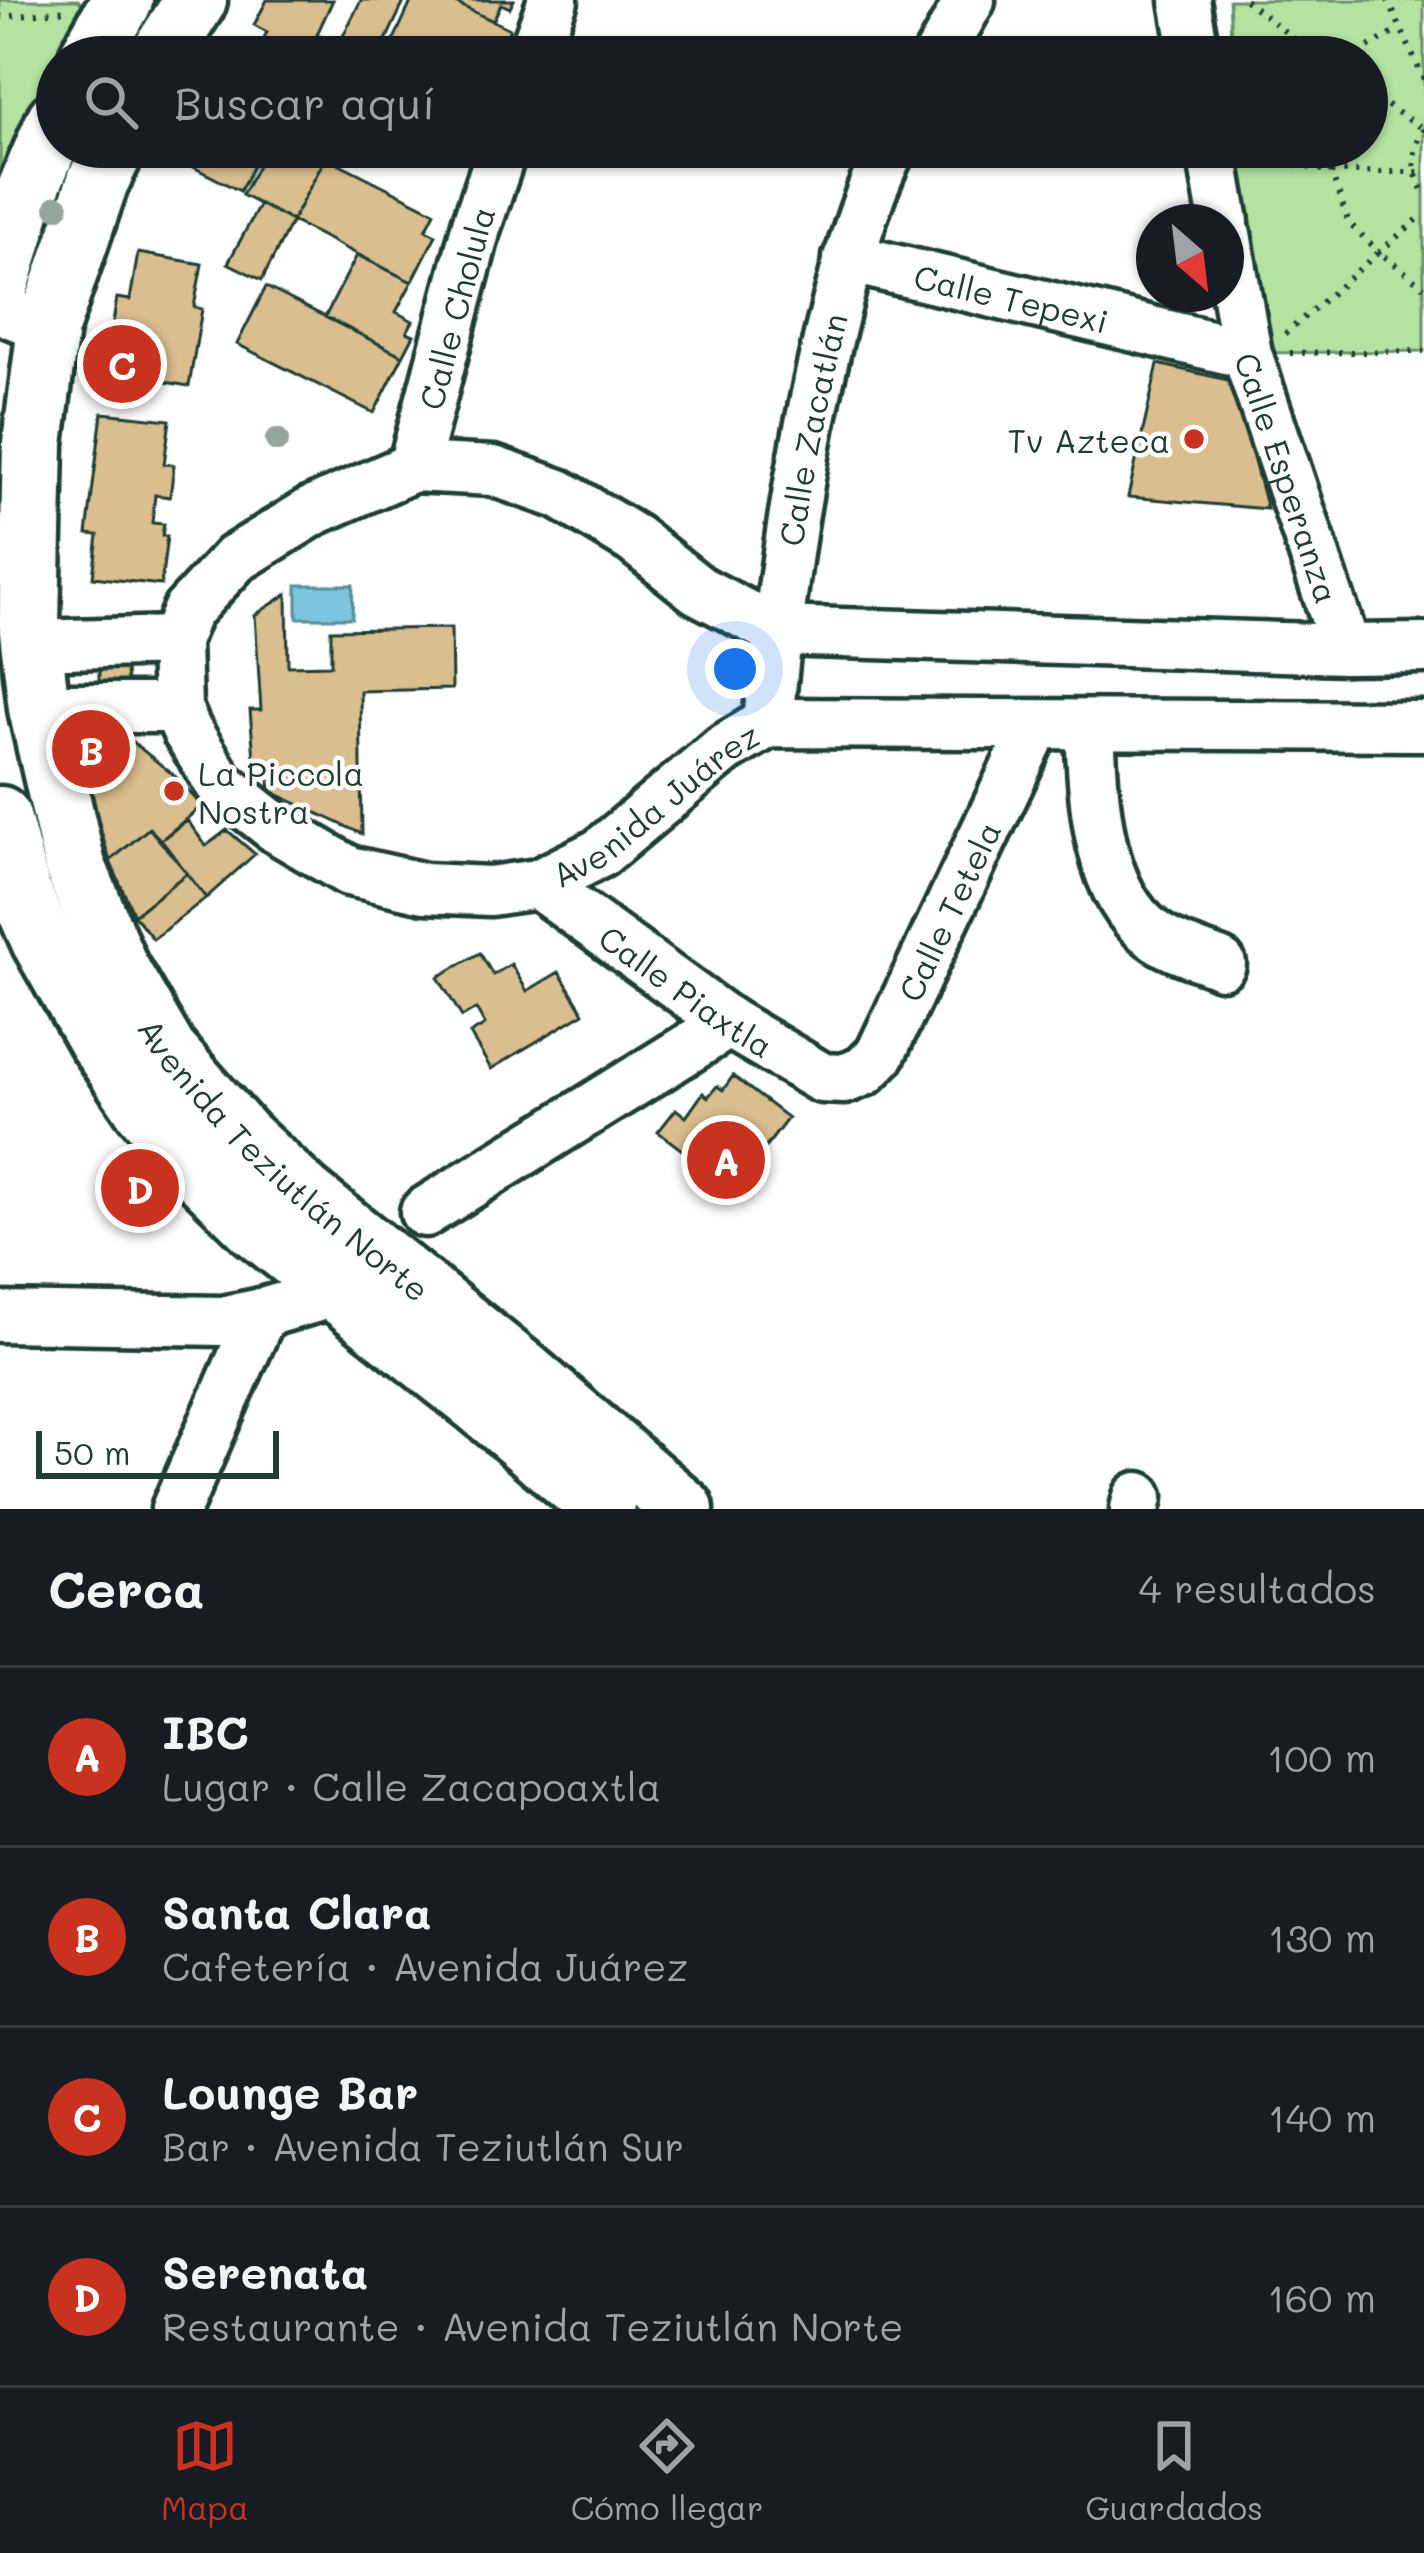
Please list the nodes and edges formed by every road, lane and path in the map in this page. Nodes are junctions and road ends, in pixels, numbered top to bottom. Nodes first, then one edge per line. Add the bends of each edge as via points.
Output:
1 (196, 0) edge
2 (553, 0) edge
3 (970, 0) edge
4 (1185, 0) edge
5 (1244, 0) edge
6 (1388, 0) edge
7 (102, 14) edge
8 (0, 17) edge
9 (1399, 31) junction
10 (173, 36) edge
11 (540, 36) edge
12 (950, 36) edge
13 (1191, 36) edge
14 (1290, 36) edge
15 (1388, 37) edge
16 (1424, 80) edge
17 (1388, 106) edge
18 (1424, 129) edge
19 (37, 168) edge
20 (104, 168) edge
21 (495, 168) edge
22 (883, 168) edge
23 (1224, 168) edge
24 (1312, 168) edge
25 (1331, 168) edge
26 (1331, 172) junction
27 (1419, 172) edge
28 (1424, 193) edge
29 (1224, 204) edge
30 (1424, 214) edge
31 (1379, 252) junction
32 (848, 259) junction
33 (1244, 279) edge
34 (0, 280) edge
35 (1424, 286) edge
36 (24, 319) edge
37 (1272, 348) junction
38 (1424, 351) edge
39 (413, 466) junction
40 (777, 631) junction
41 (175, 641) junction
42 (16, 645) edge
43 (1424, 648) edge
44 (1346, 650) junction
45 (19, 708) edge
46 (177, 708) junction
47 (768, 723) junction
48 (1424, 726) edge
49 (1036, 727) junction
50 (1090, 727) junction
51 (0, 817) edge
52 (538, 884) junction
53 (1221, 964) dead end
54 (729, 1023) junction
55 (844, 1079) joint
56 (425, 1212) dead end
57 (359, 1274) junction
58 (262, 1313) junction
59 (0, 1317) edge
60 (549, 1490) edge
61 (176, 1509) edge
62 (604, 1509) edge
63 (683, 1509) edge

1 - 10 main road
2 - 11 street
3 - 12 street
4 - 13 street
5 - 14 path
6 - 9 path
7 - 8 path
9 - 15 path
9 - 16 path
17 - 18 path
18 - 27 path via 1413,157
19 - 34 main road
20 - 36 main road, Avenida Teziutlán Norte
21 - 39 street, Calle Cholula
22 - 32 street, Calle Zacatlán
23 - 29 street
24 - 26 path
25 - 26 path
26 - 27 path
26 - 31 path via 1349,224
27 - 28 path
30 - 31 path
31 - 35 path
31 - 37 path
32 - 37 street, Calle Tepexi
32 - 40 street, Calle Zacatlán via 791,513
33 - 37 street, Calle Esperanza
36 - 42 main road, Avenida Teziutlán Norte via 33,443
37 - 38 path
37 - 44 street, Calle Esperanza
39 - 40 street via 493,471 559,494 634,538 698,590
39 - 41 street via 313,511 235,560 187,611
40 - 44 street
40 - 47 street, Calle Zacatlán
41 - 42 street
41 - 46 street, Avenida Juárez
42 - 45 main road, Avenida Teziutlán Norte
43 - 44 street
45 - 46 street
45 - 57 main road, Avenida Teziutlán Norte via 118,969 166,1051 303,1194
46 - 52 street, Avenida Juárez via 220,784 349,871 425,888
47 - 49 street, Avenida Juárez
47 - 52 street, Avenida Juárez via 724,749 600,854
48 - 50 street, Avenida Juárez
49 - 50 street, Avenida Juárez
49 - 55 street, Calle Tetela via 880,1054
50 - 53 street via 1094,810 1118,896 1153,935
51 - 57 main road, Avenida Teziutlán Norte via 42,941 143,1106 256,1227
52 - 54 street, Calle Piaxtla
54 - 55 street, Calle Piaxtla via 822,1078
54 - 56 street
57 - 58 street
57 - 60 main road, Avenida Teziutlán Norte
57 - 63 main road, Avenida Teziutlán Norte via 520,1369
58 - 59 street via 223,1321
58 - 61 street
60 - 62 main road, Avenida Teziutlán Norte

